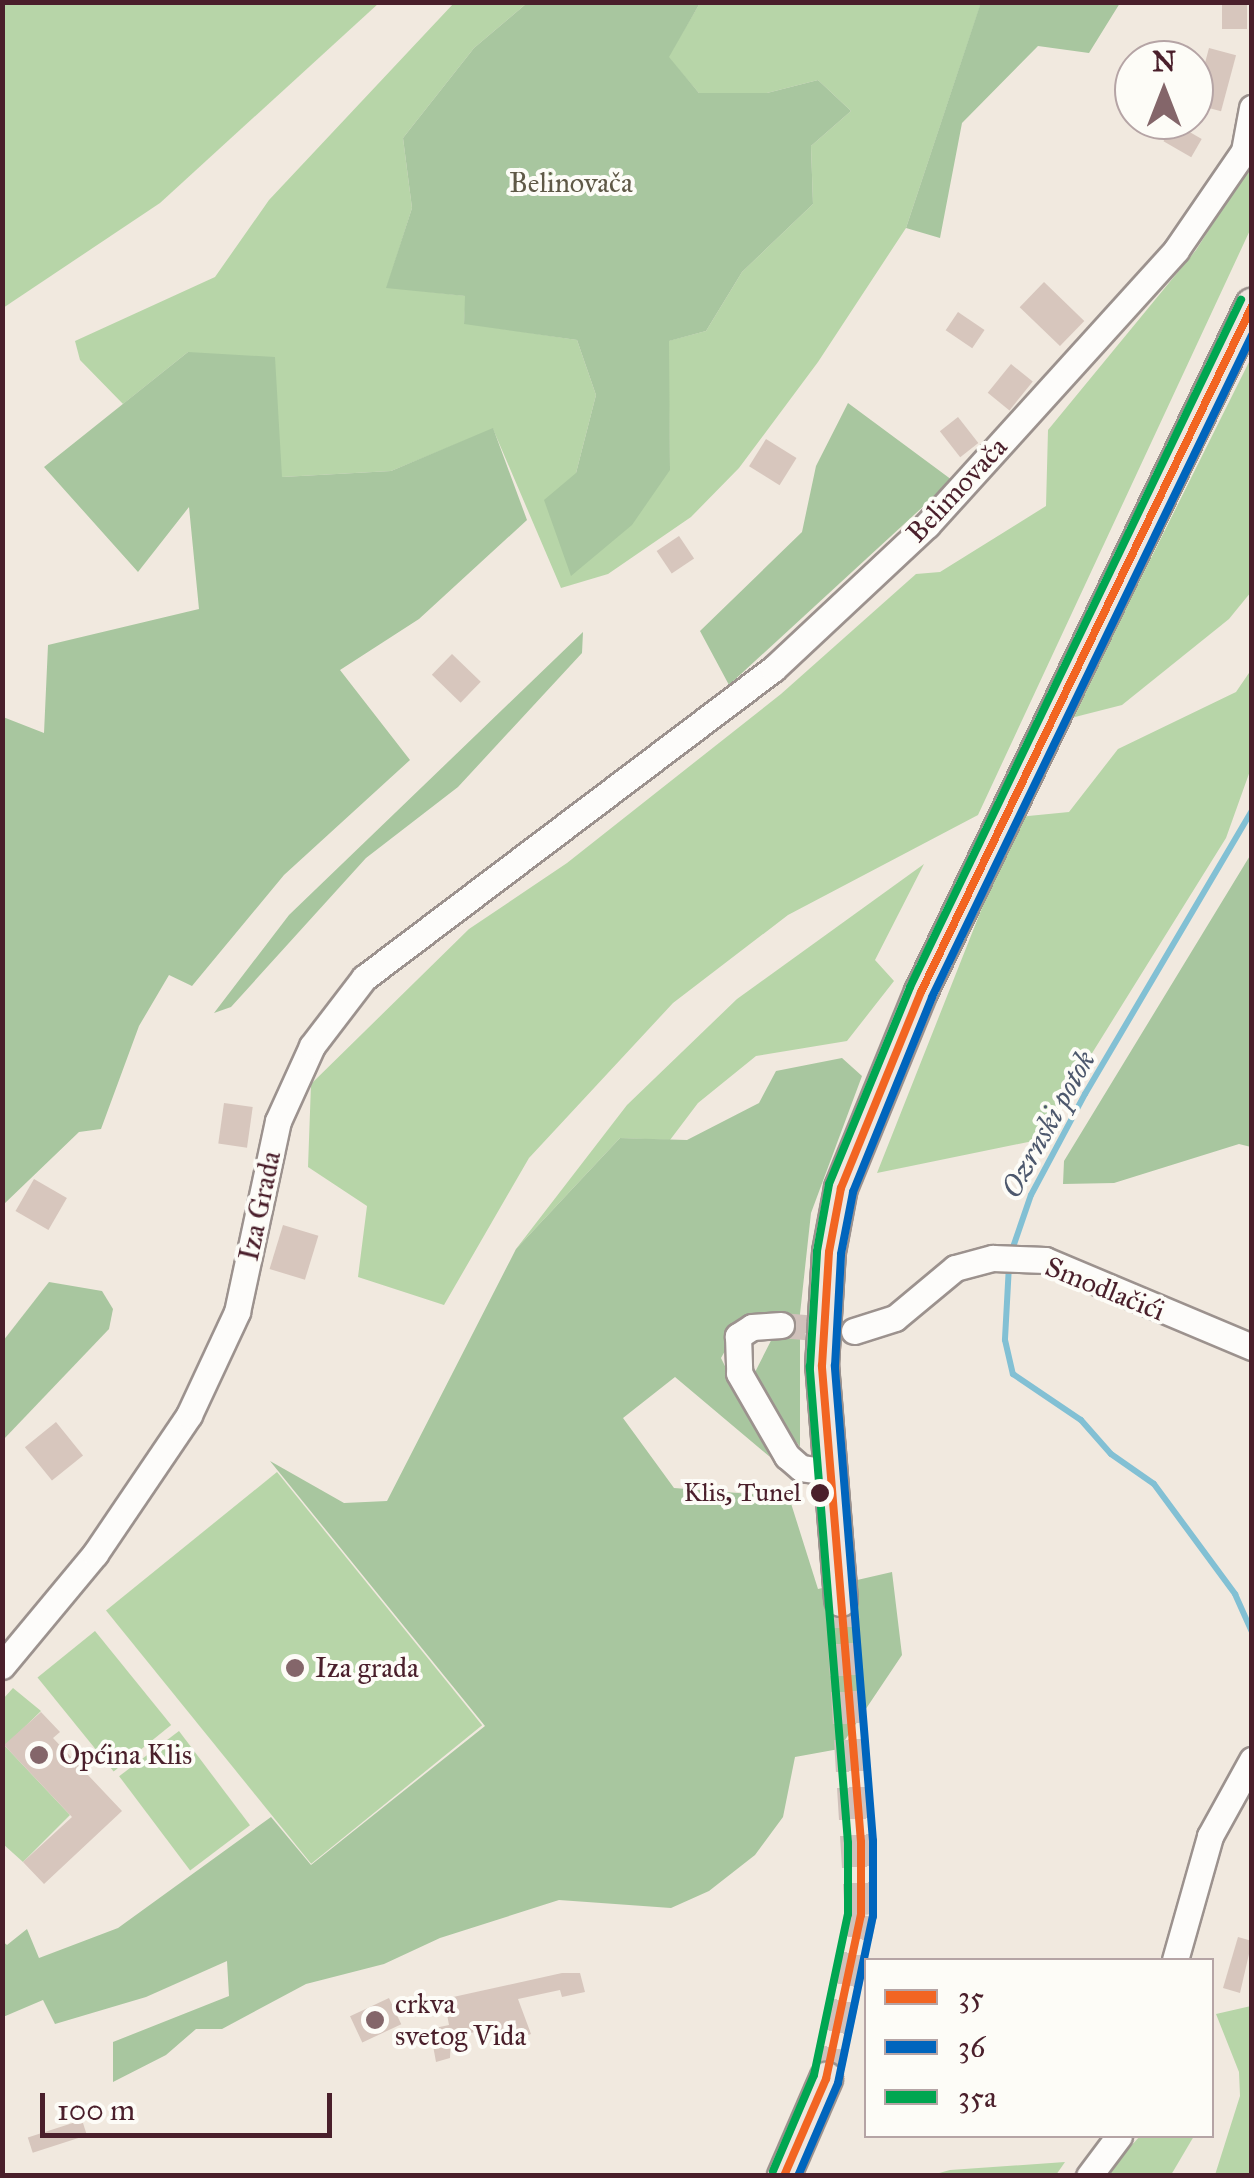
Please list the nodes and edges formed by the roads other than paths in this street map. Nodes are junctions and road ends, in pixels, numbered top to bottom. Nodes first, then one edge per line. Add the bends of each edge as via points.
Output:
1 (1252, 108) edge
2 (1252, 305) edge
3 (587, 808) joint
4 (782, 1324) tunnel mouth
5 (854, 1331) tunnel mouth
6 (1252, 1347) edge
7 (828, 1472) junction
8 (841, 1600) tunnel mouth
9 (2, 1666) edge
10 (1252, 1760) edge
11 (1176, 1958) edge
12 (826, 2079) tunnel mouth
13 (1118, 2138) edge
14 (784, 2176) edge
15 (1090, 2176) edge

1 - 3 street, Belimovača via 1244,151 1176,250 927,525 773,670
2 - 7 main road via 921,992 848,1170 824,1308
3 - 9 street, Iza Grada via 364,978 312,1046 278,1121 237,1312 189,1415 95,1554
4 - 7 street via 752,1326 738,1336 739,1373 787,1456 801,1468
5 - 6 street, Smodlačići via 896,1318 955,1268 1023,1259 1044,1260
7 - 8 main road
10 - 11 street via 1224,1802
12 - 14 main road
13 - 15 street

